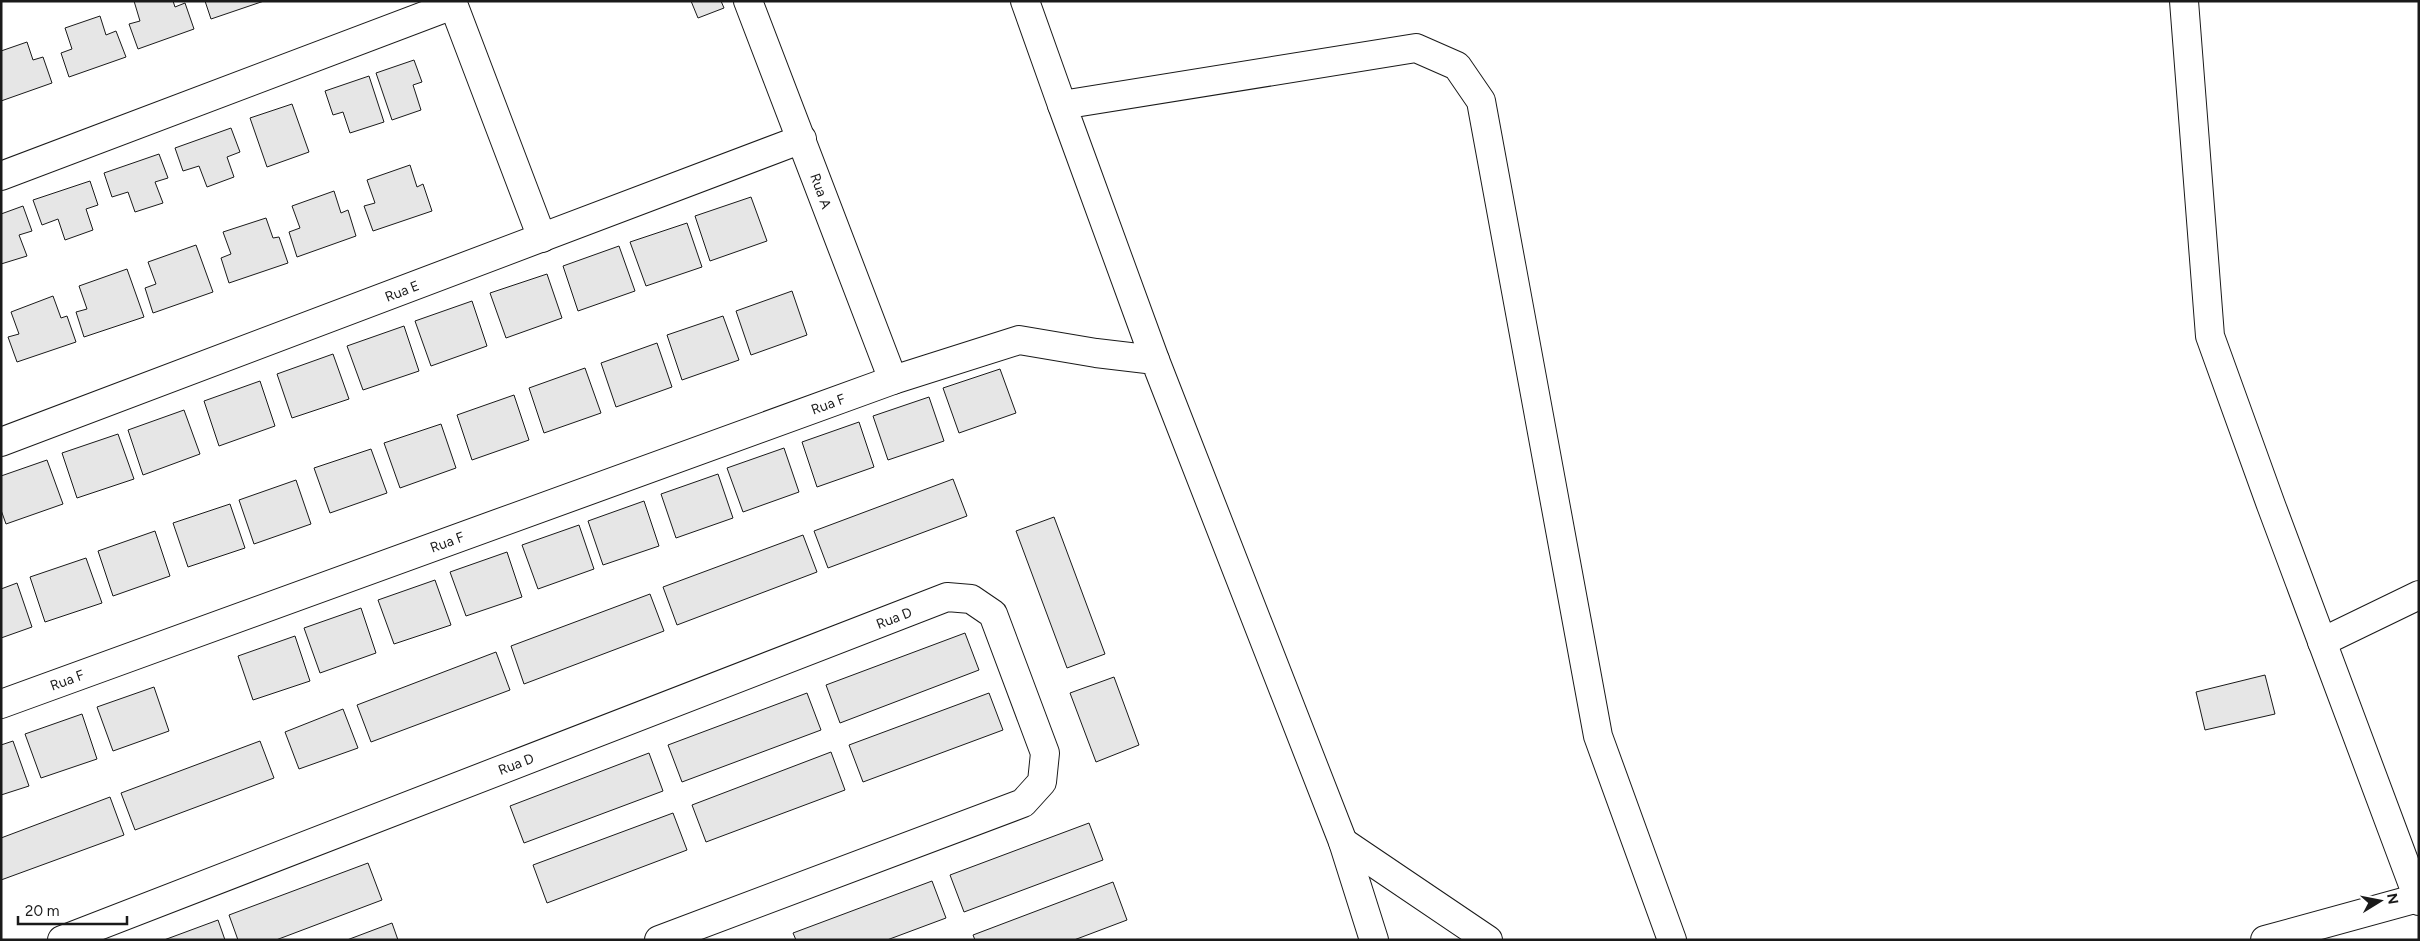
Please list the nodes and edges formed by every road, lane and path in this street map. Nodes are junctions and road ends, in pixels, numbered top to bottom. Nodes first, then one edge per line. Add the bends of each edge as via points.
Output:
1 (748, 1) edge
2 (1025, 1) edge
3 (2184, 1) edge
4 (452, 3) edge
5 (1062, 105) junction
6 (802, 139) junction
7 (1, 176) edge
8 (542, 238) junction
9 (1155, 360) junction
10 (893, 380) junction
11 (1, 442) edge
12 (2419, 595) edge
13 (2322, 642) junction
14 (1, 704) edge
15 (1343, 842) junction
16 (2418, 899) edge
17 (62, 940) edge
18 (659, 940) edge
19 (1374, 940) edge
20 (1488, 940) edge
21 (1672, 940) edge
22 (2265, 940) edge

1 - 6 street, Rua A
2 - 5 street
3 - 13 street via 2210,336
4 - 7 street
4 - 8 street
5 - 9 street
5 - 21 street via 1416,48 1457,66 1481,100 1598,736
6 - 8 street, Rua E
6 - 10 street, Rua A
8 - 11 street, Rua E
9 - 10 street, Rua F via 1019,340
9 - 15 street
10 - 14 street, Rua F
12 - 13 street
13 - 16 street
15 - 19 street
15 - 20 street
16 - 22 street
17 - 18 street, Rua D via 938,600 947,597 972,599 992,614 1044,753 1042,782 1023,803

